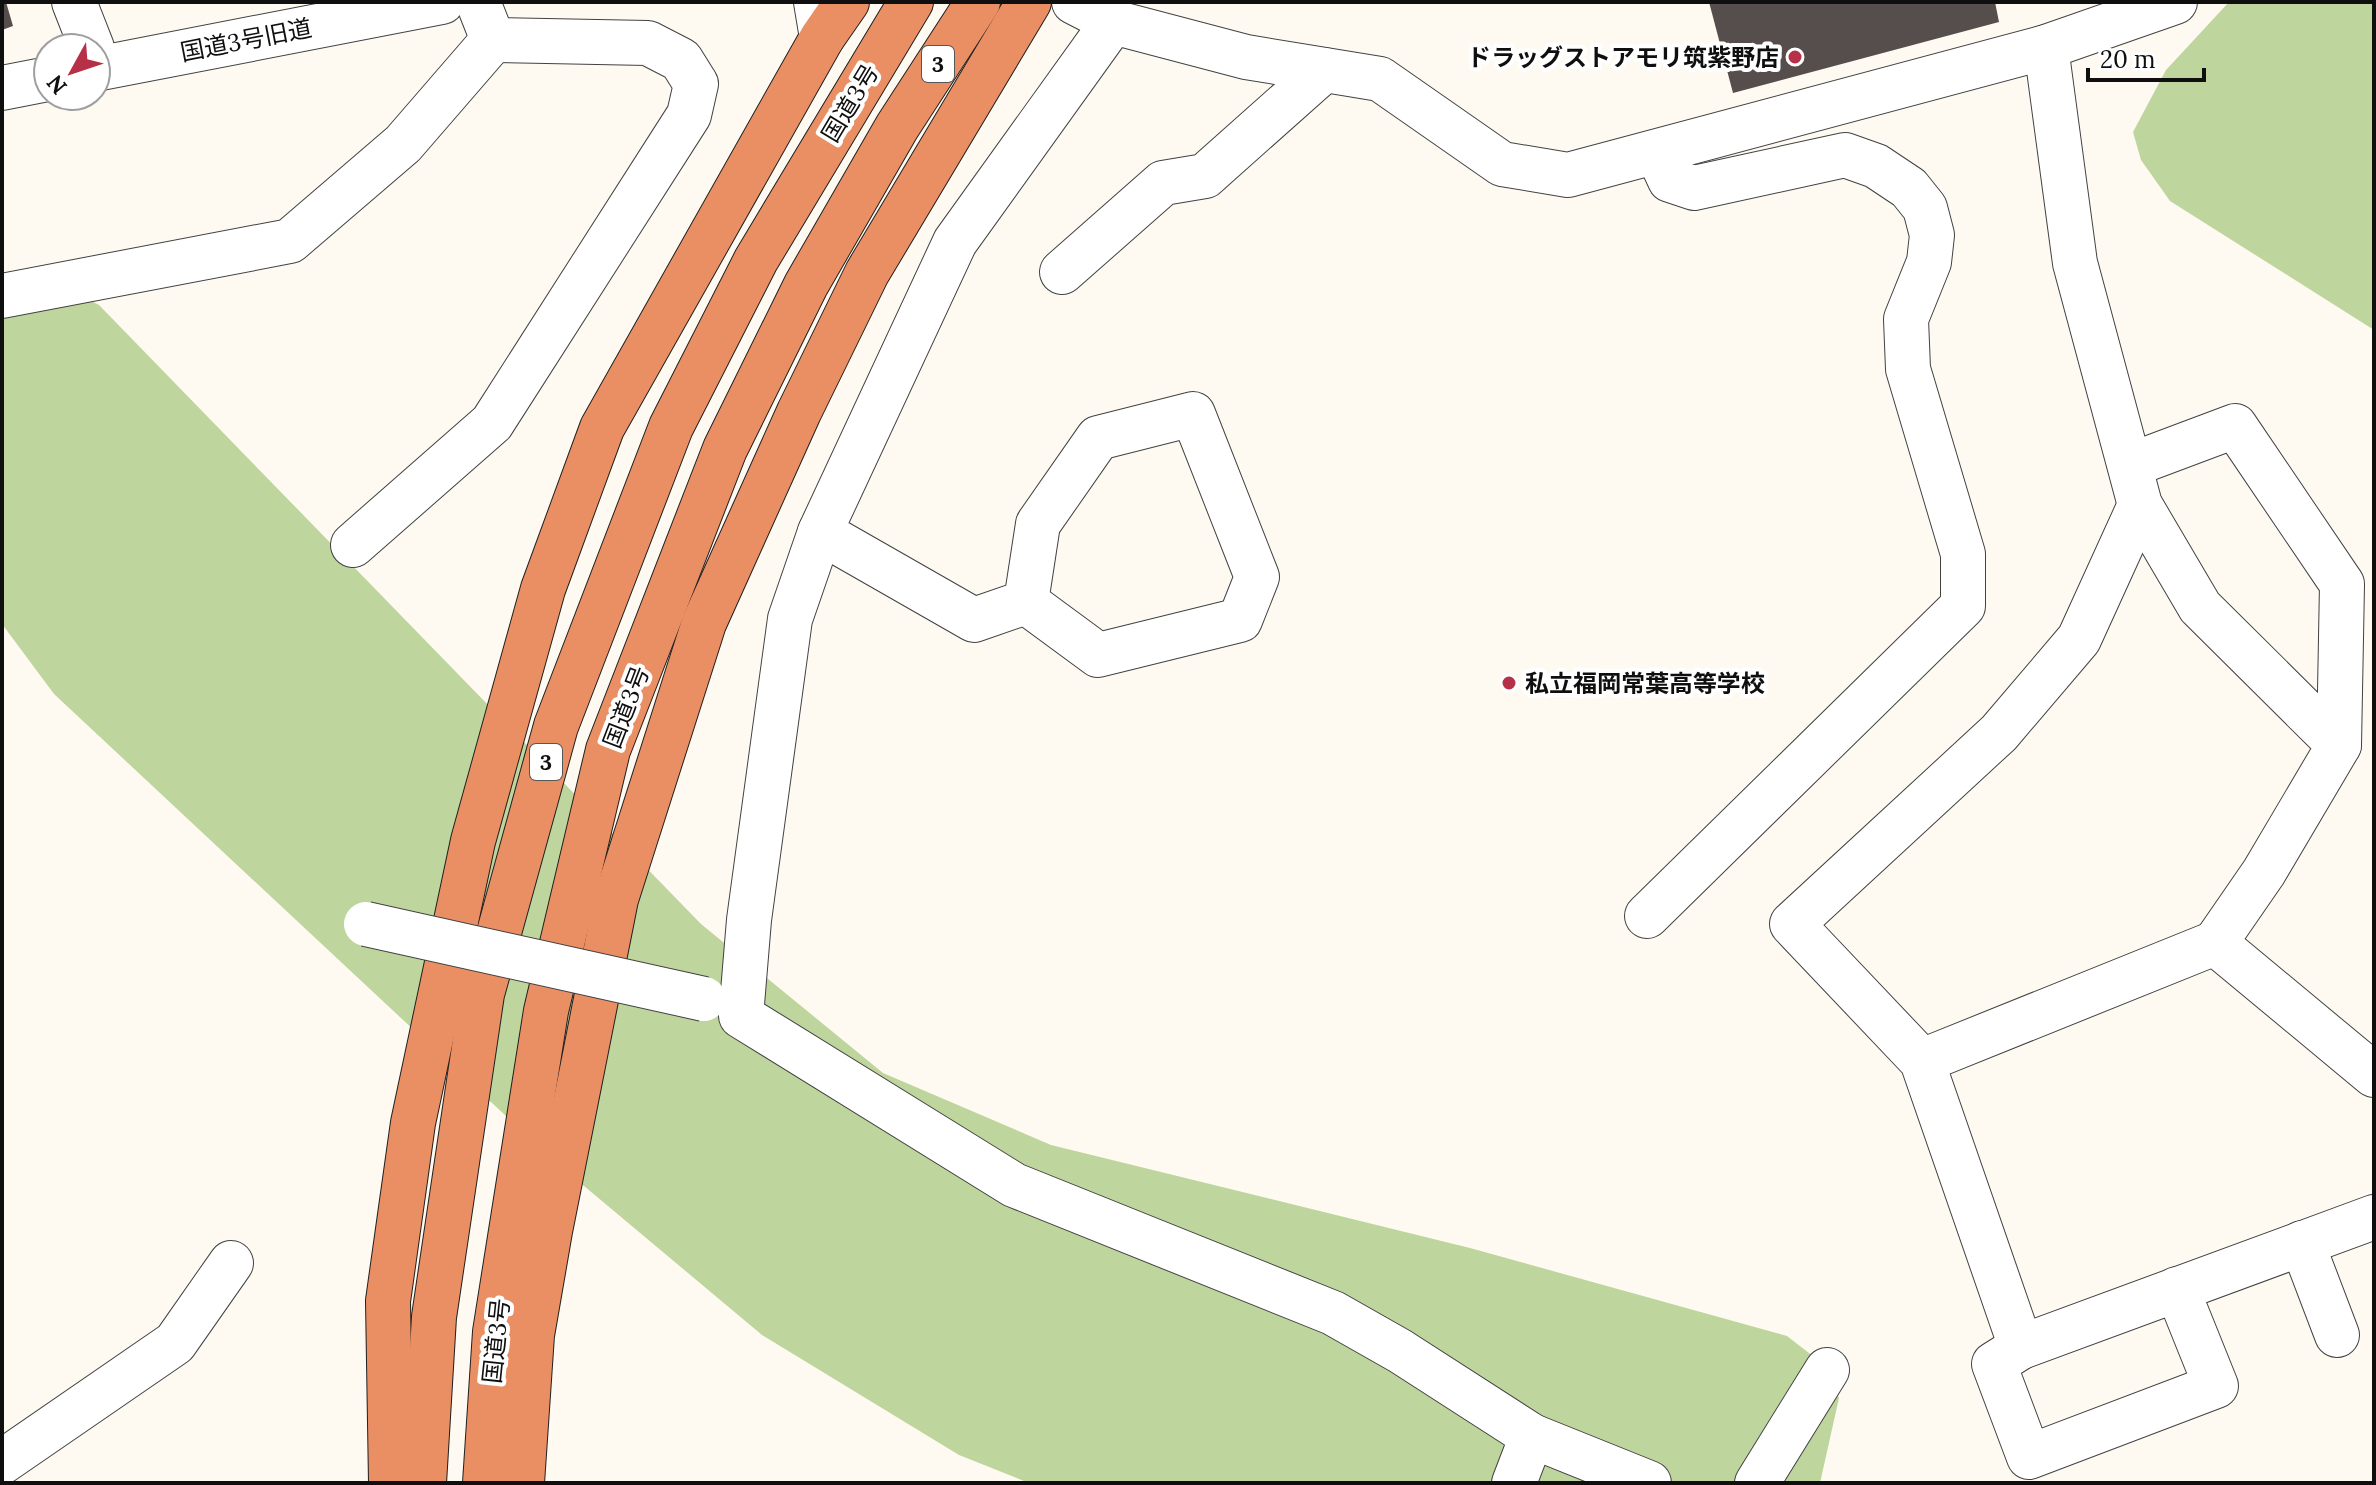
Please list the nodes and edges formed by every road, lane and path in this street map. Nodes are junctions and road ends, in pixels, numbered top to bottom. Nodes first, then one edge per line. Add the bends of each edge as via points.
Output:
1 (74, 2) edge
2 (442, 2) edge
3 (847, 2) edge
4 (911, 2) edge
5 (978, 2) edge
6 (1029, 2) edge
7 (1074, 2) edge
8 (2175, 2) edge
9 (819, 20) edge
10 (486, 21) edge
11 (1113, 22) junction
12 (85, 32) edge
13 (2046, 47) junction
14 (112, 58) edge
15 (1324, 70) junction
16 (32, 82) edge
17 (2, 88) edge
18 (1657, 152) junction
19 (1062, 272) dead end
20 (2, 296) edge
21 (2135, 485) junction
22 (820, 532) junction
23 (353, 545) dead end
24 (1026, 602) junction
25 (2339, 745) junction
26 (1647, 916) dead end
27 (366, 924) dead end
28 (2215, 943) junction
29 (723, 1008) junction
30 (1922, 1061) junction
31 (2374, 1075) edge
32 (2374, 1217) edge
33 (2302, 1243) junction
34 (231, 1263) dead end
35 (2177, 1289) junction
36 (2337, 1335) dead end
37 (2021, 1347) junction
38 (1827, 1370) dead end
39 (1532, 1436) junction
40 (2, 1462) edge
41 (391, 1483) edge
42 (424, 1483) edge
43 (485, 1483) edge
44 (522, 1483) edge
45 (1514, 1483) edge
46 (1649, 1483) edge
47 (1757, 1483) edge

1 - 12 street
2 - 14 street, 国道3号旧道
3 - 9 highway
4 - 42 highway, 国道3号 / 3 via 756,260 671,427 556,726 482,994 434,1317
5 - 43 highway, 国道3号 / 3 via 897,127 806,285 725,449 608,750 544,1027 495,1332
6 - 44 highway via 867,273 704,623 616,899 532,1335
7 - 11 street
8 - 13 street
9 - 41 highway via 602,428 543,589 473,841 413,1123 388,1301
10 - 20 street via 403,144 290,241
10 - 23 street via 648,43 681,60 696,84 689,115 492,423
11 - 15 street via 1246,57
11 - 22 street via 955,242
13 - 18 street
13 - 21 street via 2075,263
15 - 18 street via 1380,79 1502,164 1568,175
15 - 19 street via 1205,176 1163,183
16 - 17 street
18 - 26 street via 1670,180 1694,188 1845,155 1876,166 1909,188 1925,208 1932,235 1929,262 1906,319 1908,369 1963,554 1963,606
21 - 25 street via 2200,607
21 - 25 street via 2235,426 2342,584
21 - 30 street via 2079,639 1999,733 1792,924
22 - 24 street via 974,620
22 - 29 street via 790,619 749,920
24 - 24 street via 1038,524 1098,438 1193,414 1257,577 1240,620 1098,655
25 - 28 street
27 - 29 street, bridge
28 - 30 street
28 - 31 street
29 - 39 street via 1014,1185 1333,1313
30 - 37 street
32 - 33 street
33 - 35 street
33 - 36 street
34 - 40 street via 175,1343
35 - 37 street
35 - 37 street via 2216,1386 2029,1457 1994,1364
38 - 47 street
39 - 45 street
39 - 46 street

